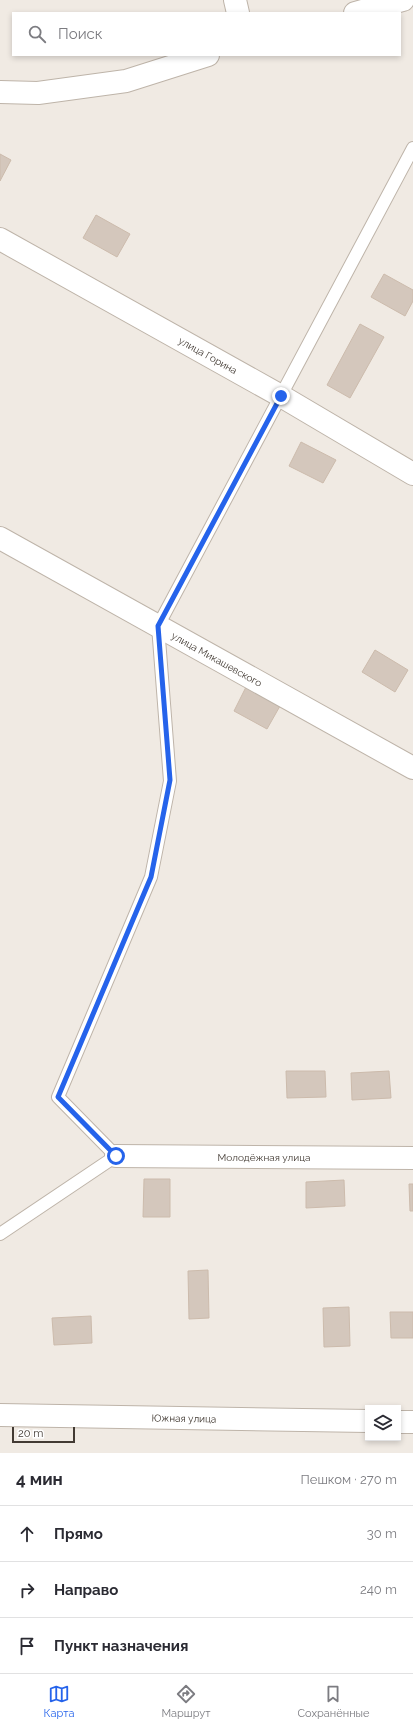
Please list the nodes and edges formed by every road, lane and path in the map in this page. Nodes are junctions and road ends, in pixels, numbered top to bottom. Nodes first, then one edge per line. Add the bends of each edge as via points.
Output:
1 (235, 0) edge
2 (403, 0) edge
3 (238, 12) edge
4 (360, 12) edge
5 (205, 56) edge
6 (0, 92) edge
7 (413, 148) edge
8 (0, 239) edge
9 (281, 396) junction
10 (413, 474) edge
11 (0, 538) edge
12 (158, 626) junction
13 (413, 768) edge
14 (116, 1156) junction
15 (413, 1158) edge
16 (0, 1234) edge
17 (0, 1415) edge
18 (365, 1421) edge
19 (401, 1422) edge
20 (413, 1422) edge

1 - 3 street
2 - 4 street
5 - 6 street via 126,81 38,93
7 - 9 lane
8 - 9 street, улица Горина
9 - 10 street, улица Горина
9 - 12 lane
11 - 12 street, улица Микашевского
12 - 13 street, улица Микашевского
12 - 14 lane via 170,780 151,877 58,1097
14 - 15 street, Молодёжная улица
14 - 16 lane
17 - 18 street, Южная улица
19 - 20 street

